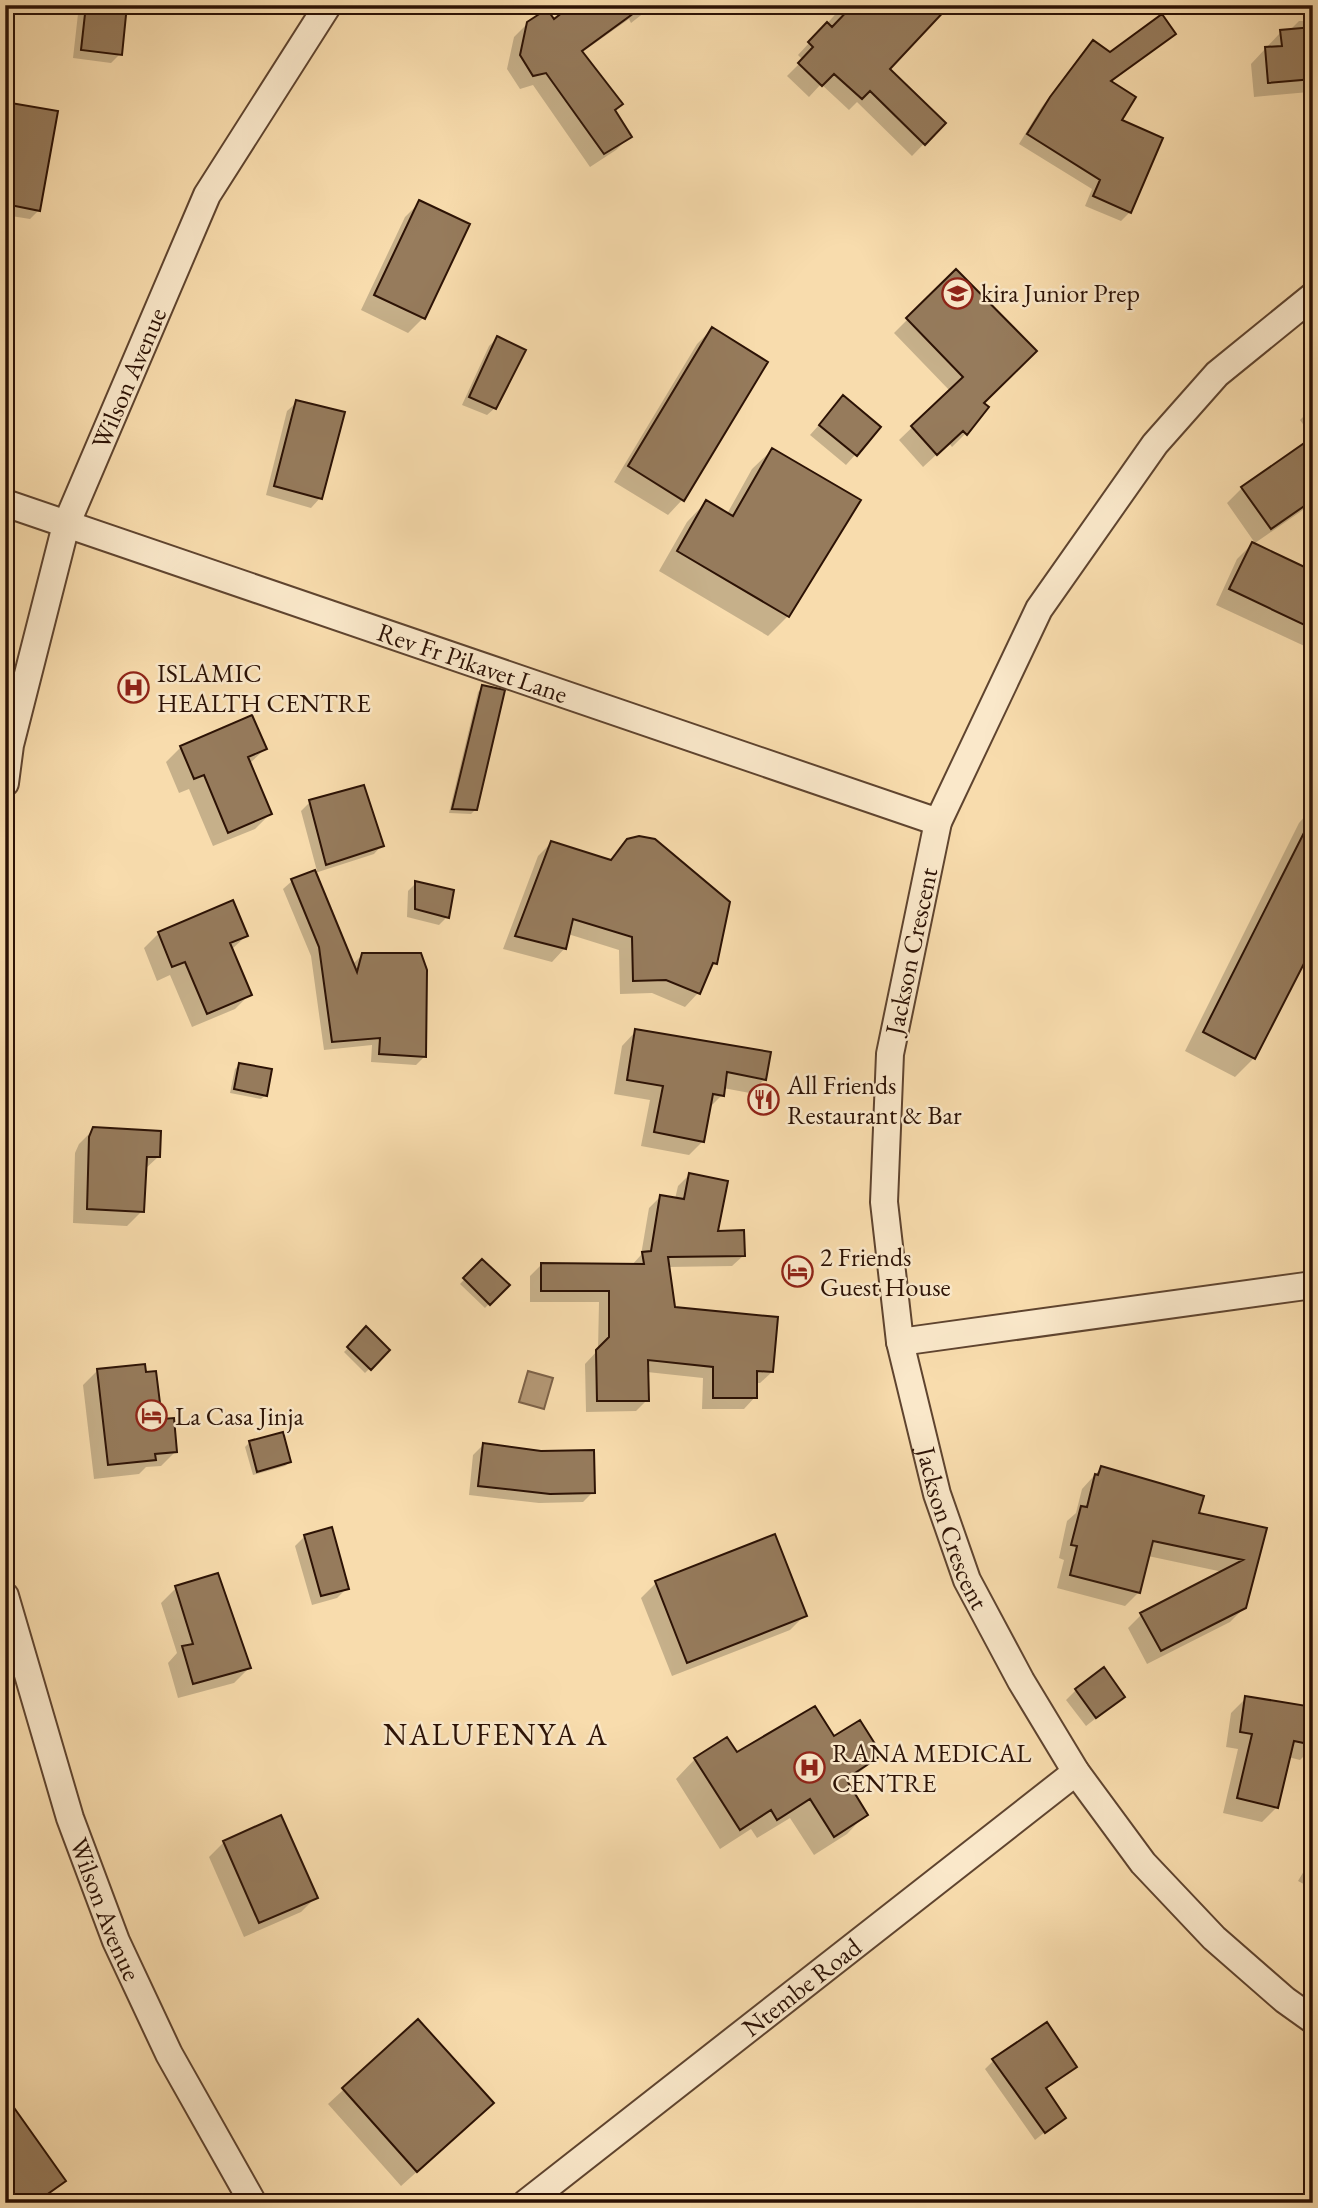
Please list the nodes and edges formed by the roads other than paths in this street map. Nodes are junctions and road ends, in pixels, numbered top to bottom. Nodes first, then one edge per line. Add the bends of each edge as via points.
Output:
1 (328, 5) edge
2 (1313, 296) edge
3 (5, 503) edge
4 (66, 526) junction
5 (8, 745) edge
6 (5, 783) edge
7 (938, 822) junction
8 (1313, 1285) edge
9 (900, 1342) junction
10 (5, 1596) edge
11 (1076, 1772) junction
12 (1313, 2020) edge
13 (253, 2203) edge
14 (526, 2203) edge

1 - 4 street, Wilson Avenue via 207,195
2 - 7 street, Jackson Crescent via 1217,374 1155,444 1039,610
3 - 4 street, Rev Fr Pikavet Lane
4 - 5 street, Wilson Avenue
4 - 7 street, Rev Fr Pikavet Lane
5 - 6 street, Wilson Avenue
7 - 9 street, Jackson Crescent via 890,1054 884,1202
8 - 9 street
9 - 11 street, Jackson Crescent via 937,1494 967,1580
10 - 13 street, Wilson Avenue via 70,1818 116,1941 170,2054
11 - 12 street, Jackson Crescent via 1143,1863 1214,1938
11 - 14 street, Ntembe Road

